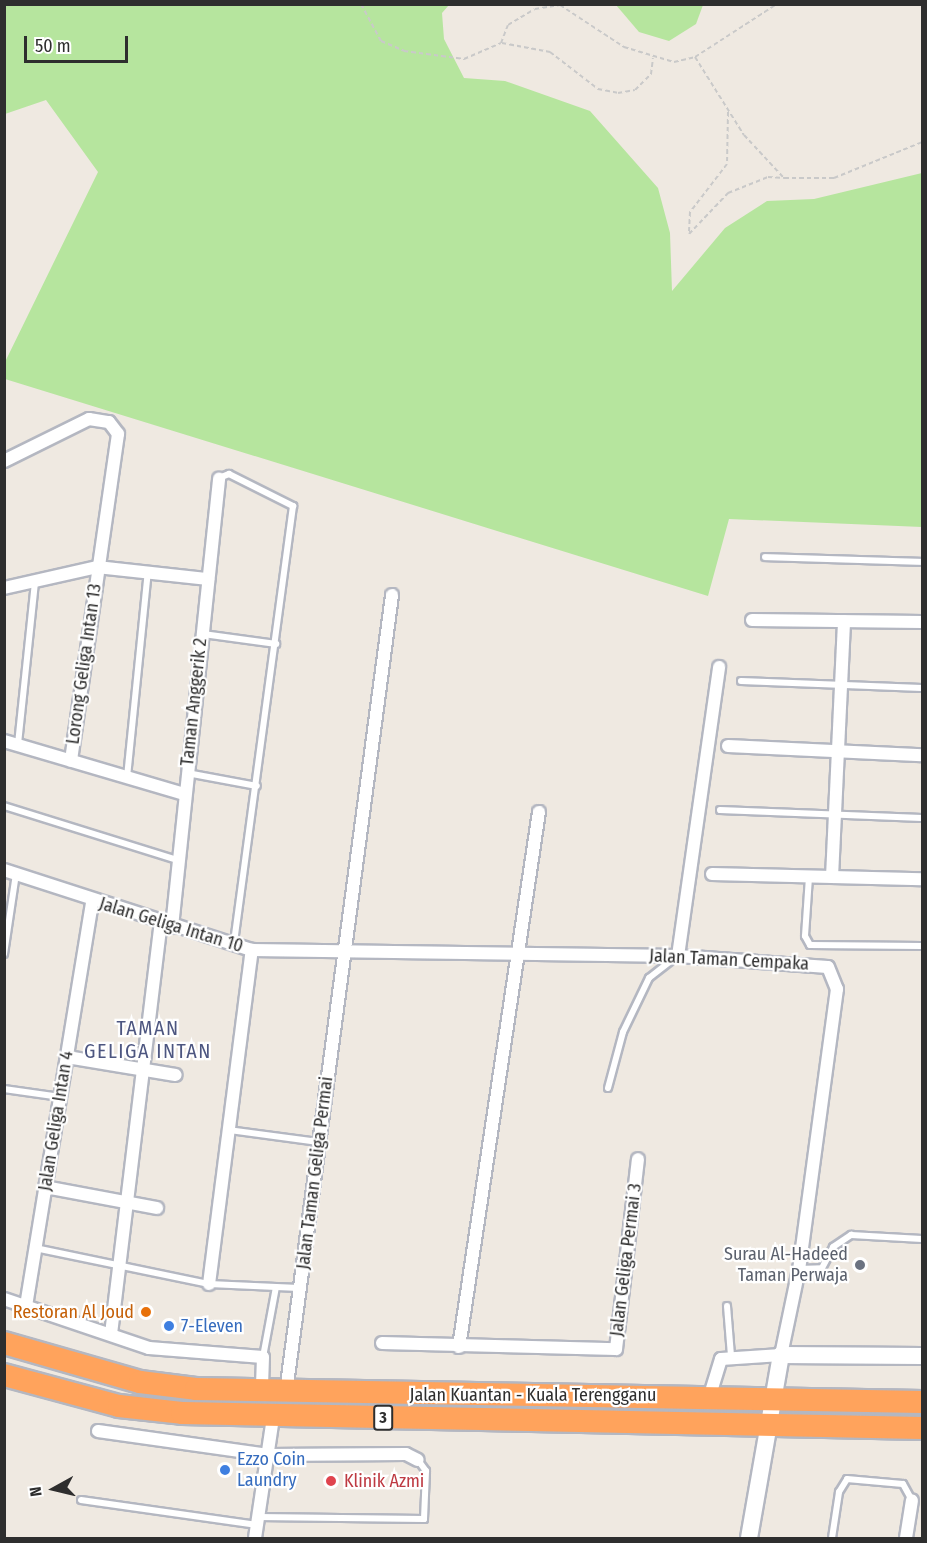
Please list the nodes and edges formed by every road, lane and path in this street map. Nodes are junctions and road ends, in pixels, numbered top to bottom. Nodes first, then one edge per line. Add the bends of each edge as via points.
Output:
1 (361, 4) edge
2 (777, 4) edge
3 (501, 43) junction
4 (695, 57) junction
5 (653, 58) junction
6 (728, 111) junction
7 (922, 142) edge
8 (784, 178) junction
9 (5, 460) edge
10 (219, 478) joint
11 (765, 557) dead end
12 (922, 562) edge
13 (97, 567) junction
14 (148, 569) junction
15 (36, 578) junction
16 (208, 579) junction
17 (4, 588) edge
18 (392, 595) dead end
19 (752, 620) dead end
20 (844, 621) junction
21 (922, 622) edge
22 (202, 634) junction
23 (276, 644) junction
24 (720, 667) dead end
25 (741, 681) dead end
26 (841, 686) junction
27 (922, 688) edge
28 (4, 741) edge
29 (18, 745) junction
30 (728, 746) dead end
31 (837, 752) junction
32 (922, 755) edge
33 (71, 760) junction
34 (187, 773) junction
35 (127, 777) junction
36 (257, 786) junction
37 (184, 794) junction
38 (4, 806) edge
39 (720, 810) dead end
40 (539, 812) dead end
41 (835, 815) junction
42 (922, 818) edge
43 (177, 860) junction
44 (10, 872) edge
45 (712, 874) dead end
46 (809, 876) junction
47 (832, 877) junction
48 (922, 879) edge
49 (92, 901) junction
50 (167, 925) junction
51 (234, 946) junction
52 (922, 946) edge
53 (252, 950) junction
54 (4, 954) edge
55 (343, 954) junction
56 (678, 956) junction
57 (515, 957) junction
58 (67, 1057) junction
59 (143, 1070) junction
60 (176, 1075) dead end
61 (608, 1088) dead end
62 (4, 1089) edge
63 (60, 1096) junction
64 (229, 1130) junction
65 (319, 1142) junction
66 (638, 1159) dead end
67 (45, 1187) junction
68 (128, 1202) junction
69 (157, 1208) dead end
70 (922, 1239) edge
71 (35, 1248) junction
72 (121, 1267) junction
73 (800, 1269) junction
74 (209, 1284) junction
75 (276, 1287) junction
76 (299, 1288) junction
77 (4, 1299) edge
78 (26, 1306) junction
79 (727, 1306) dead end
80 (111, 1334) junction
81 (4, 1343) edge
82 (382, 1343) dead end
83 (459, 1347) junction
84 (781, 1355) junction
85 (731, 1356) junction
86 (922, 1356) edge
87 (263, 1357) junction
88 (4, 1375) edge
89 (262, 1392) junction
90 (286, 1392) junction
91 (710, 1396) junction
92 (771, 1399) junction
93 (922, 1402) edge
94 (273, 1417) junction
95 (766, 1425) junction
96 (922, 1428) edge
97 (98, 1431) dead end
98 (268, 1455) junction
99 (418, 1460) joint
100 (81, 1500) dead end
101 (912, 1500) joint
102 (258, 1521) junction
103 (255, 1539) edge
104 (749, 1539) edge
105 (832, 1539) edge
106 (906, 1539) edge

1 - 3 path via 381,41 404,51 464,59
2 - 4 path
3 - 5 path via 508,25 535,9 560,5 624,47
3 - 5 path via 550,51 598,89 618,93 635,90 651,74
4 - 5 path
4 - 6 path
6 - 8 path
6 - 8 path via 727,164 690,212 689,234 728,193 768,177
7 - 8 path via 834,178
9 - 13 street, Lorong Geliga Intan 13 via 89,419 114,426 118,445
10 - 16 street, Taman Anggerik 2
10 - 23 lane via 229,474 293,506
11 - 12 lane
13 - 14 street
13 - 15 street
13 - 33 street, Lorong Geliga Intan 13
14 - 16 street
14 - 35 lane
15 - 17 street
15 - 29 lane
16 - 22 street, Taman Anggerik 2
18 - 55 street, Jalan Taman Geliga Permai
19 - 20 street
20 - 21 street
20 - 26 street
22 - 23 lane
22 - 34 street, Taman Anggerik 2
23 - 36 lane
24 - 56 street
25 - 26 lane
26 - 27 lane
26 - 31 street
28 - 29 street
29 - 33 street
30 - 31 street
31 - 32 street
31 - 41 street
33 - 35 street
34 - 36 lane
34 - 37 street, Taman Anggerik 2
35 - 37 street
36 - 51 lane
37 - 43 street, Taman Anggerik 2
38 - 43 lane
39 - 41 lane
40 - 57 street
41 - 42 lane
41 - 47 street
43 - 50 street, Taman Anggerik 2
44 - 49 street, Jalan Geliga Intan 10
44 - 54 lane
45 - 46 street
46 - 47 street
46 - 52 lane via 805,936 810,945
47 - 48 street
49 - 50 street, Jalan Geliga Intan 10
49 - 58 street, Jalan Geliga Intan 4
50 - 51 street, Jalan Geliga Intan 10
50 - 59 street, Taman Anggerik 2
51 - 53 street, Jalan Geliga Intan 10
53 - 55 street, Jalan Geliga Intan 10
53 - 64 street
55 - 57 street, Jalan Taman Cempaka
55 - 65 street, Jalan Taman Geliga Permai
56 - 57 street, Jalan Taman Cempaka
56 - 61 lane via 649,978 623,1032
56 - 73 street, Jalan Taman Cempaka via 821,964 836,978
57 - 83 street
58 - 59 street
58 - 63 street, Jalan Geliga Intan 4
59 - 60 street
59 - 68 street, Taman Anggerik 2
62 - 63 lane
63 - 67 street, Jalan Geliga Intan 4
64 - 65 lane
64 - 74 street
65 - 76 street, Jalan Taman Geliga Permai
66 - 83 street, Jalan Geliga Permai 3 via 616,1349
67 - 68 street
67 - 71 street, Jalan Geliga Intan 4
68 - 69 street
68 - 72 street, Taman Anggerik 2
70 - 73 lane via 851,1235 833,1247 822,1268
71 - 72 lane
71 - 78 street, Jalan Geliga Intan 4
72 - 74 lane
72 - 80 street, Taman Anggerik 2
73 - 84 street, Jalan Taman Cempaka
74 - 75 lane
75 - 76 lane
75 - 87 lane
76 - 90 street, Jalan Taman Geliga Permai
77 - 78 street
78 - 80 street
79 - 85 lane
80 - 87 street via 169,1353
81 - 89 highway, Jalan Kuantan - Kuala Terengganu / 3 via 140,1382
82 - 83 street
84 - 85 street
84 - 86 street
84 - 92 street
85 - 91 street via 716,1367
87 - 89 street
88 - 94 highway, Jalan Kuantan - Kuala Terengganu / 3 via 119,1406
89 - 90 highway, Jalan Kuantan - Kuala Terengganu / 3
90 - 91 highway, Jalan Kuantan - Kuala Terengganu / 3
91 - 92 highway, Jalan Kuantan - Kuala Terengganu / 3
92 - 93 highway, Jalan Kuantan - Kuala Terengganu / 3
92 - 95 street
94 - 95 highway, Jalan Kuantan - Kuala Terengganu / 3
94 - 98 street
95 - 96 highway, Jalan Kuantan - Kuala Terengganu / 3
95 - 104 street
97 - 98 street
98 - 99 street via 406,1454
98 - 102 street
99 - 102 lane via 426,1471 424,1519
100 - 102 lane
101 - 105 lane via 903,1484 848,1479 839,1492
101 - 106 street
102 - 103 street

